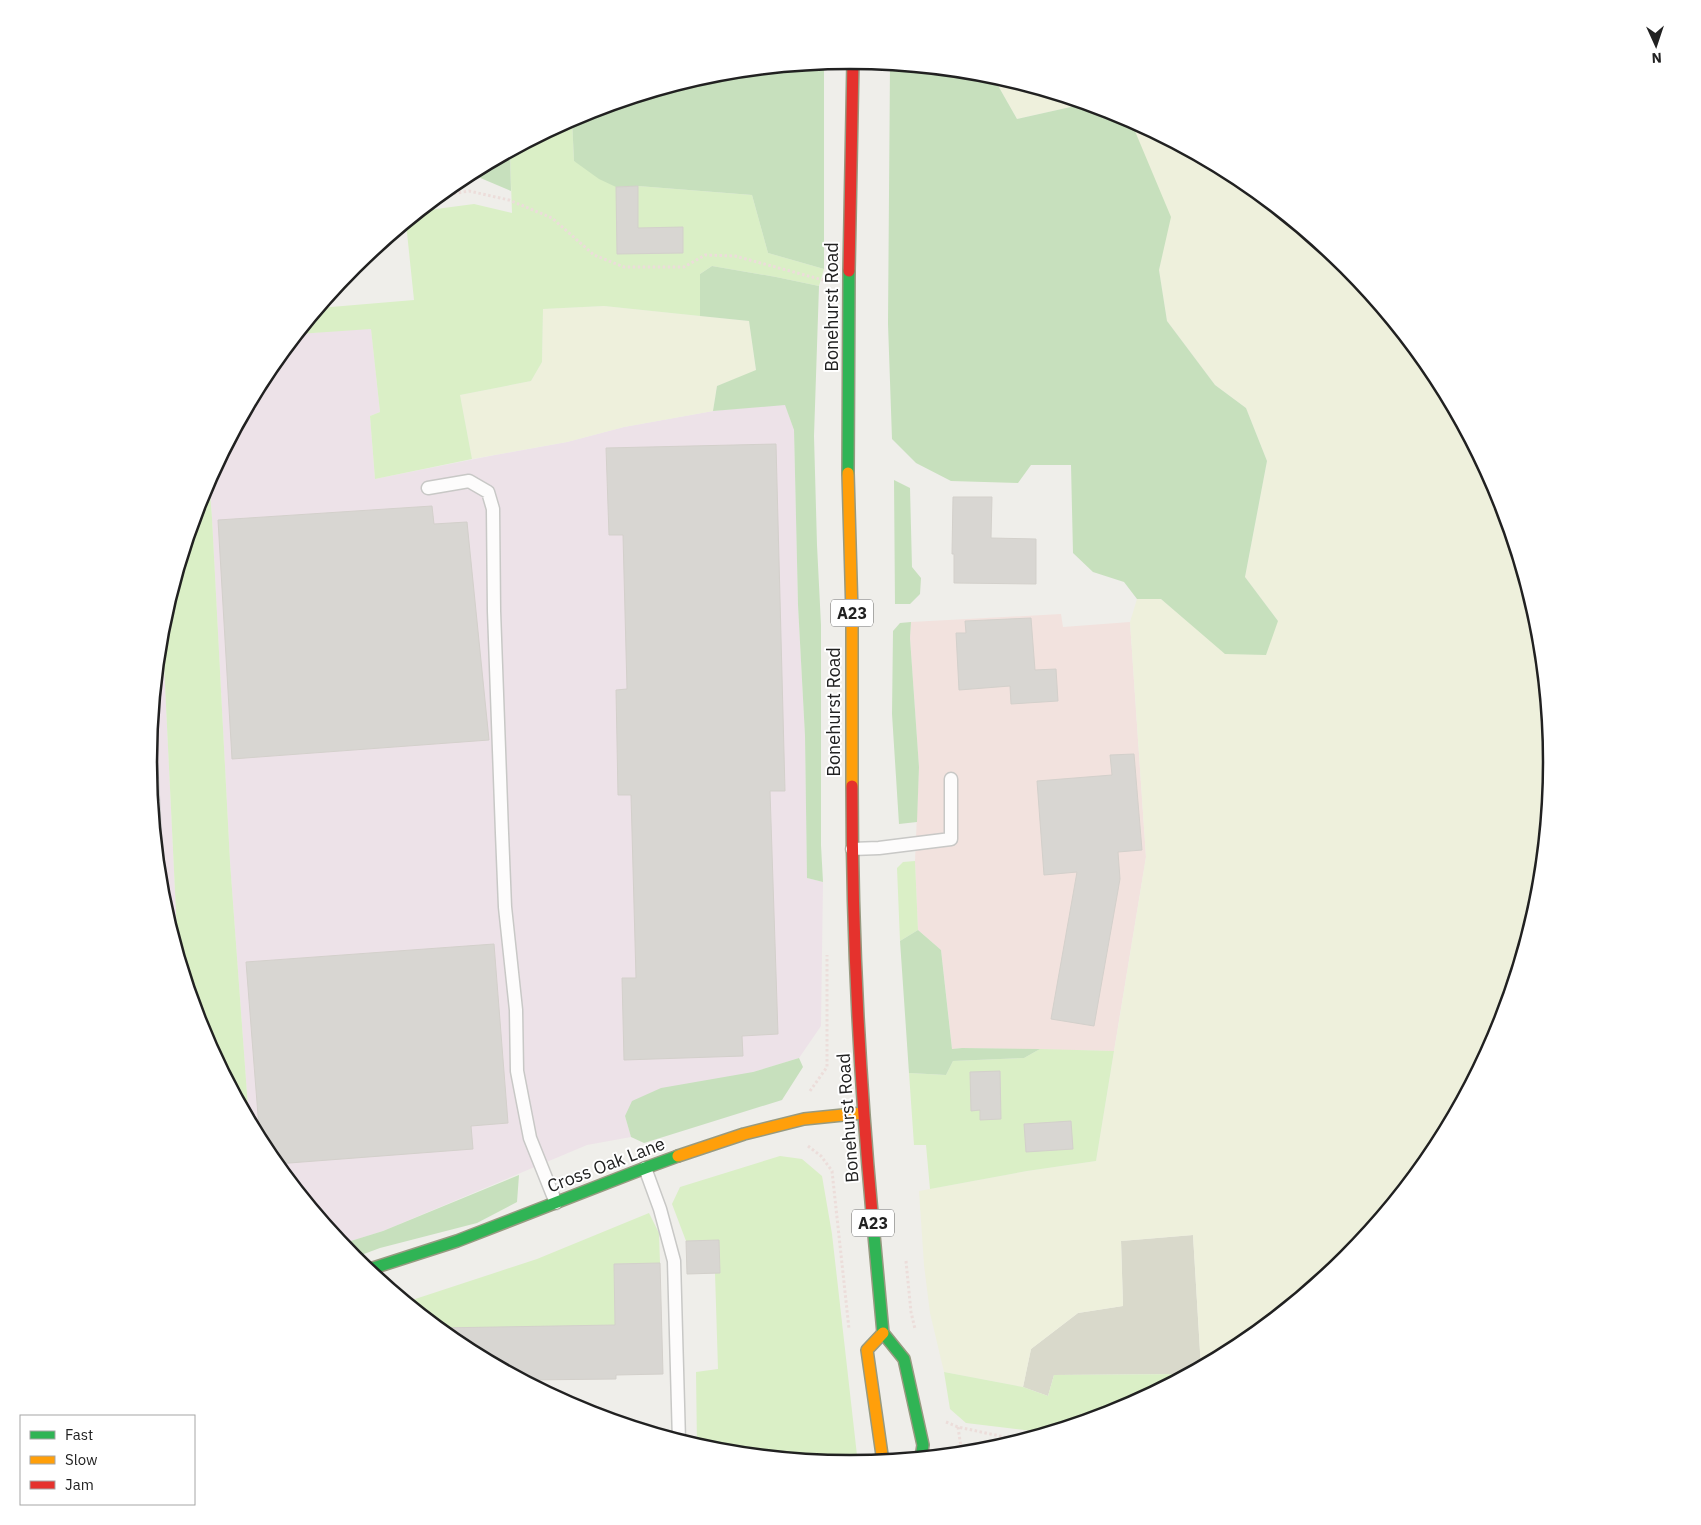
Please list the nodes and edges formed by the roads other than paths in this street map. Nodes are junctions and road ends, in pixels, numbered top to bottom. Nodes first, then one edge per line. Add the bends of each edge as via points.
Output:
1 (854, 69) edge
2 (428, 488) dead end
3 (951, 779) dead end
4 (852, 848) junction
5 (863, 1113) junction
6 (645, 1168) junction
7 (556, 1203) junction
8 (375, 1267) edge
9 (883, 1333) junction
10 (679, 1435) edge
11 (922, 1452) edge
12 (882, 1455) edge

1 - 4 main road, Bonehurst Road / A23 via 848,457
2 - 7 lane via 469,481 488,492 493,509 502,833 516,1010 517,1071 530,1138
3 - 4 lane via 951,839
4 - 5 main road, Bonehurst Road / A23
5 - 6 main road, Cross Oak Lane via 804,1119 753,1132
5 - 9 main road, Bonehurst Road / A23
6 - 7 main road, Cross Oak Lane
6 - 10 lane via 674,1261
7 - 8 main road, Cross Oak Lane via 457,1242
9 - 11 main road via 904,1359 919,1422
9 - 12 main road via 867,1350

